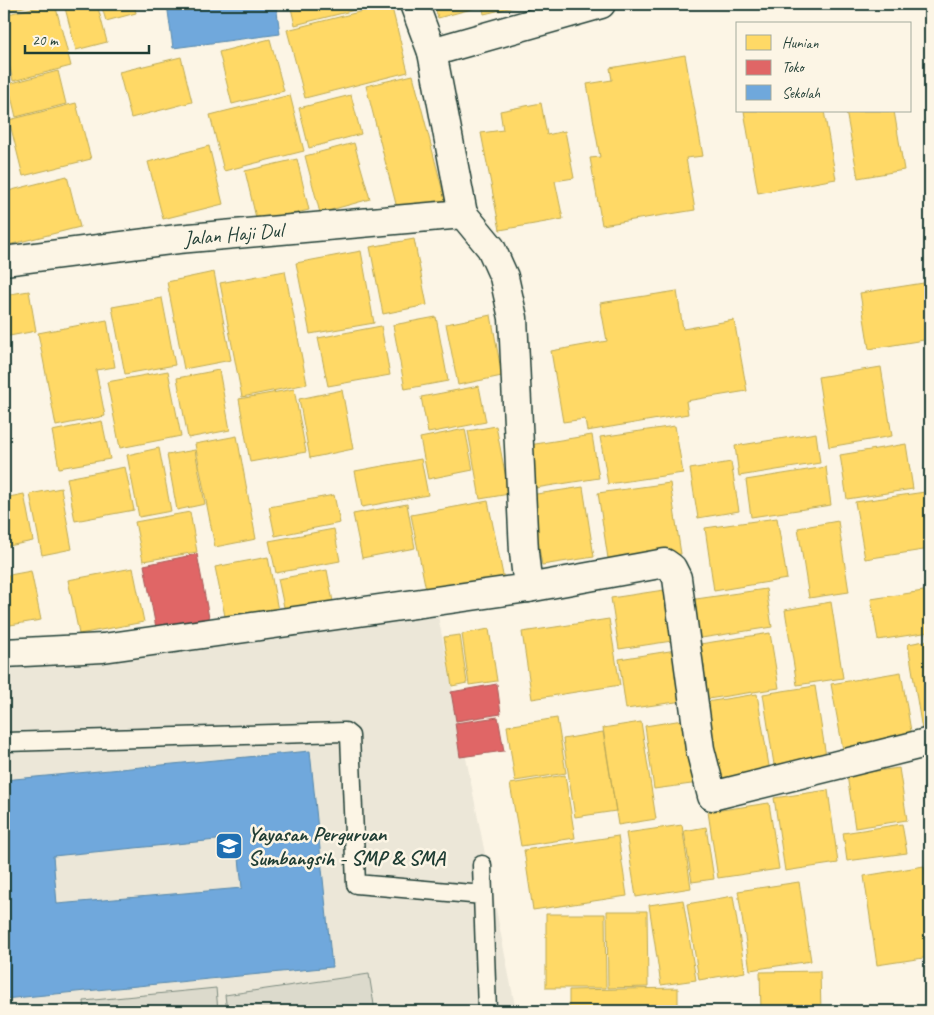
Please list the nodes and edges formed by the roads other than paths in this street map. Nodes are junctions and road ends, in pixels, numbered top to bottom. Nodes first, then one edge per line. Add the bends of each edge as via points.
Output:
1 (414, 4) edge
2 (601, 4) edge
3 (432, 52) junction
4 (463, 214) junction
5 (4, 261) edge
6 (528, 588) junction
7 (4, 653) edge
8 (6, 742) dead end
9 (930, 742) edge
10 (482, 865) dead end
11 (483, 895) junction
12 (487, 1011) edge

1 - 3 street
2 - 3 street
3 - 4 street
4 - 5 street, Jalan Haji Dul via 178,239
4 - 6 street via 492,248 504,277 513,318
6 - 7 street via 104,648
6 - 9 street via 665,563 672,568 677,578 700,748 712,796
8 - 11 lane via 345,732 350,736 356,884
10 - 11 lane
11 - 12 lane

